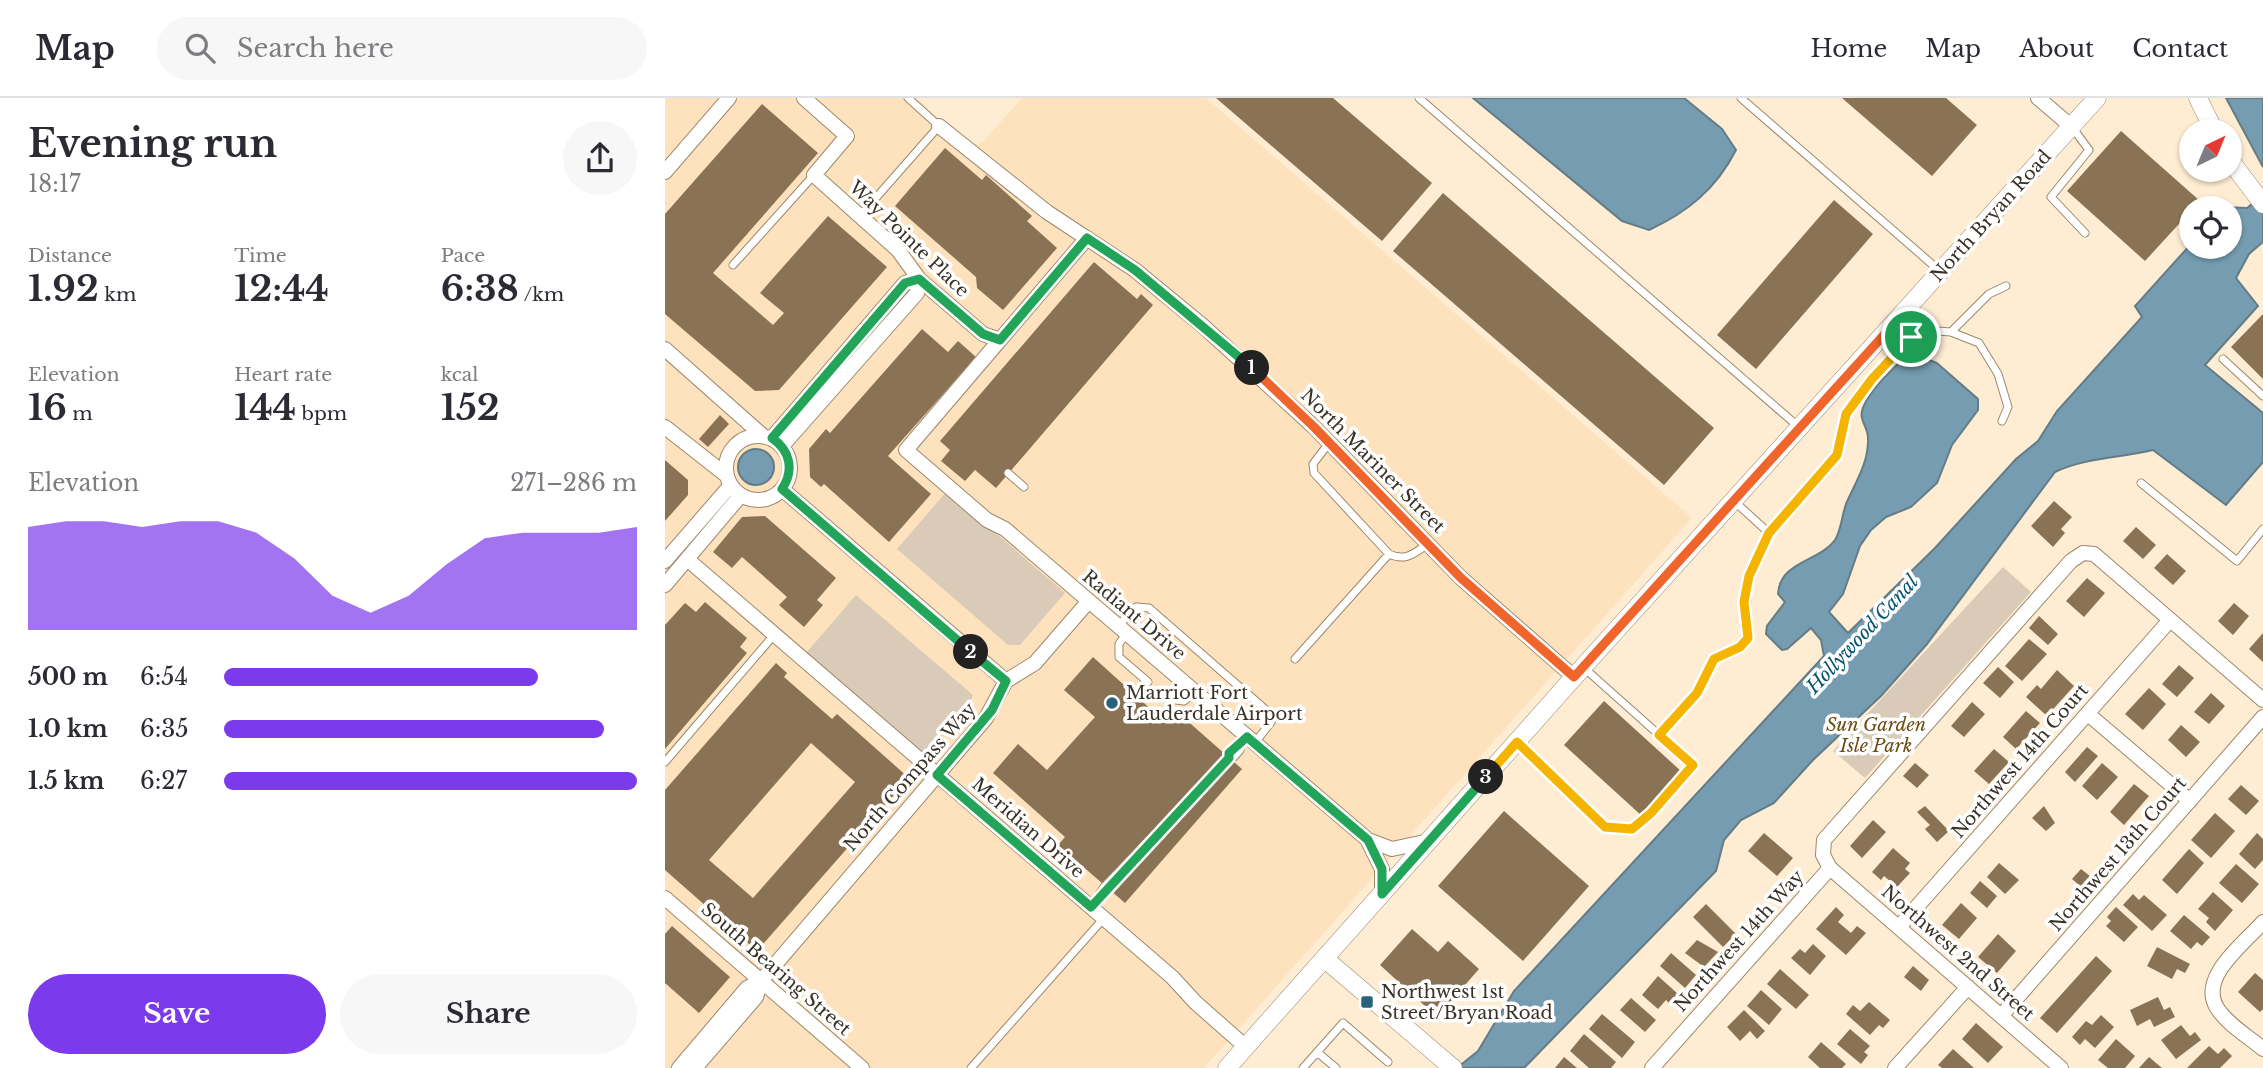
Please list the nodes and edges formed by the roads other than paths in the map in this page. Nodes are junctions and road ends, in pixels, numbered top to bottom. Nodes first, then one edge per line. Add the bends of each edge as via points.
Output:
1 (729, 98) edge
2 (804, 98) edge
3 (908, 98) edge
4 (1419, 98) edge
5 (1741, 98) edge
6 (2038, 98) edge
7 (2097, 98) edge
8 (2198, 98) edge
9 (2208, 119) edge
10 (939, 126) junction
11 (2071, 127) junction
12 (665, 172) edge
13 (814, 175) junction
14 (2242, 177) edge
15 (2258, 199) edge
16 (860, 216) junction
17 (2085, 233) dead end
18 (1087, 238) junction
19 (733, 265) dead end
20 (1941, 272) junction
21 (919, 279) junction
22 (2006, 286) dead end
23 (1902, 315) junction
24 (1923, 330) junction
25 (1951, 332) junction
26 (1000, 340) junction
27 (665, 349) edge
28 (2223, 359) dead end
29 (2263, 396) edge
30 (2002, 421) dead end
31 (665, 427) edge
32 (1800, 428) junction
33 (772, 440) junction
34 (1330, 443) junction
35 (1008, 473) dead end
36 (2141, 483) dead end
37 (732, 486) junction
38 (1024, 487) dead end
39 (782, 489) junction
40 (1734, 501) junction
41 (2263, 529) edge
42 (1769, 533) junction
43 (1428, 544) junction
44 (1389, 554) junction
45 (687, 559) junction
46 (665, 561) edge
47 (665, 584) edge
48 (1088, 602) junction
49 (2169, 620) junction
50 (1122, 630) junction
51 (775, 635) junction
52 (1295, 659) dead end
53 (1578, 672) junction
54 (1006, 681) junction
55 (1148, 682) dead end
56 (1194, 691) junction
57 (1167, 699) dead end
58 (2263, 700) edge
59 (2088, 714) junction
60 (2263, 717) edge
61 (1659, 735) junction
62 (1517, 742) junction
63 (1245, 744) junction
64 (665, 762) edge
65 (937, 775) junction
66 (2190, 801) junction
67 (1368, 840) junction
68 (1429, 841) junction
69 (1830, 868) junction
70 (1382, 894) junction
71 (665, 898) edge
72 (1094, 903) junction
73 (1104, 918) junction
74 (2263, 922) edge
75 (1899, 927) junction
76 (1325, 959) junction
77 (761, 981) junction
78 (1968, 987) junction
79 (2001, 1016) junction
80 (1246, 1047) junction
81 (2263, 1049) edge
82 (1317, 1052) junction
83 (1388, 1062) dead end
84 (1451, 1066) edge
85 (679, 1068) edge
86 (695, 1068) edge
87 (862, 1068) edge
88 (971, 1068) edge
89 (1227, 1068) edge
90 (1303, 1068) edge
91 (1336, 1068) edge
92 (1652, 1068) edge
93 (1895, 1068) edge
94 (2061, 1068) edge

1 - 12 street
2 - 13 street via 847,136
3 - 10 lane
4 - 32 lane
5 - 20 lane
6 - 11 street
7 - 11 street, North Bryan Road
8 - 9 street
10 - 16 lane
10 - 18 street, North Mariner Street
11 - 17 lane via 2089,150 2051,197
11 - 20 street, North Bryan Road
13 - 16 street, Way Pointe Place
13 - 19 lane
14 - 15 street
16 - 21 street, Way Pointe Place via 907,259
18 - 26 street
18 - 34 street, North Mariner Street via 1135,270 1203,326
20 - 23 street, North Bryan Road
21 - 26 street, Way Pointe Place via 983,334
21 - 33 street via 917,293
22 - 25 lane via 1989,294
23 - 24 lane
23 - 32 street, North Bryan Road
24 - 25 lane
24 - 42 lane via 1902,344 1872,379 1846,414 1837,455
25 - 30 lane via 1979,343 1986,351 2008,408
26 - 48 street, Radiant Drive via 906,450
27 - 33 street
28 - 29 lane
31 - 37 street
32 - 40 street, North Bryan Road
33 - 37 street via 751,435 733,446 727,454
33 - 39 street via 790,463
34 - 43 street, North Mariner Street
34 - 44 lane via 1313,464 1314,473
35 - 38 lane
36 - 41 lane via 2237,561
37 - 39 street via 758,500
37 - 45 street
37 - 46 street
39 - 54 street
40 - 42 lane
40 - 53 street, North Bryan Road
42 - 61 lane via 1749,576 1744,602 1748,638 1714,659 1697,693
43 - 44 lane via 1406,558
43 - 53 street, North Mariner Street via 1461,578
44 - 52 lane
45 - 47 street
45 - 51 street, Meridian Drive
48 - 50 street, Radiant Drive
48 - 54 street via 1035,663
49 - 58 street
49 - 59 street, Northwest 14th Court
49 - 69 street, Northwest 14th Way via 2094,554 2083,553 1824,840 1823,855
50 - 55 lane via 1119,657
50 - 56 street, Radiant Drive
50 - 63 lane via 1136,607 1149,608 1266,710 1271,722
51 - 64 lane
51 - 65 street, Meridian Drive
53 - 61 lane
53 - 62 street, North Bryan Road
54 - 65 street, North Compass Way via 992,710
56 - 57 lane via 1184,701
56 - 63 street, Radiant Drive
59 - 66 street
59 - 75 street, Northwest 14th Court
60 - 66 street, Northwest 13th Court
61 - 62 lane via 1693,765 1651,813 1632,829 1619,830 1605,827
62 - 68 street, North Bryan Road
63 - 67 street, Radiant Drive
63 - 72 lane via 1229,753
65 - 72 street, Meridian Drive
65 - 77 street, North Compass Way
66 - 79 street, Northwest 13th Court
67 - 68 street, Radiant Drive via 1392,849
67 - 70 street, Radiant Drive via 1382,869
68 - 70 street, North Bryan Road
69 - 75 street, Northwest 2nd Street
69 - 92 street, Northwest 14th Way
70 - 76 street, North Bryan Road
71 - 77 street, South Bearing Street
72 - 73 street, Meridian Drive
73 - 80 street, Meridian Drive
73 - 88 lane
74 - 81 street via 2214,978 2212,995 2218,1010
75 - 78 street, Northwest 2nd Street
76 - 80 street, North Bryan Road
76 - 84 street
77 - 85 street via 747,988
77 - 86 street via 756,997
77 - 87 street, South Bearing Street
78 - 79 street, Northwest 2nd Street
78 - 93 street
79 - 94 street, Northwest 2nd Street
80 - 89 street, North Bryan Road
82 - 83 lane via 1343,1023
82 - 90 lane
82 - 91 lane

